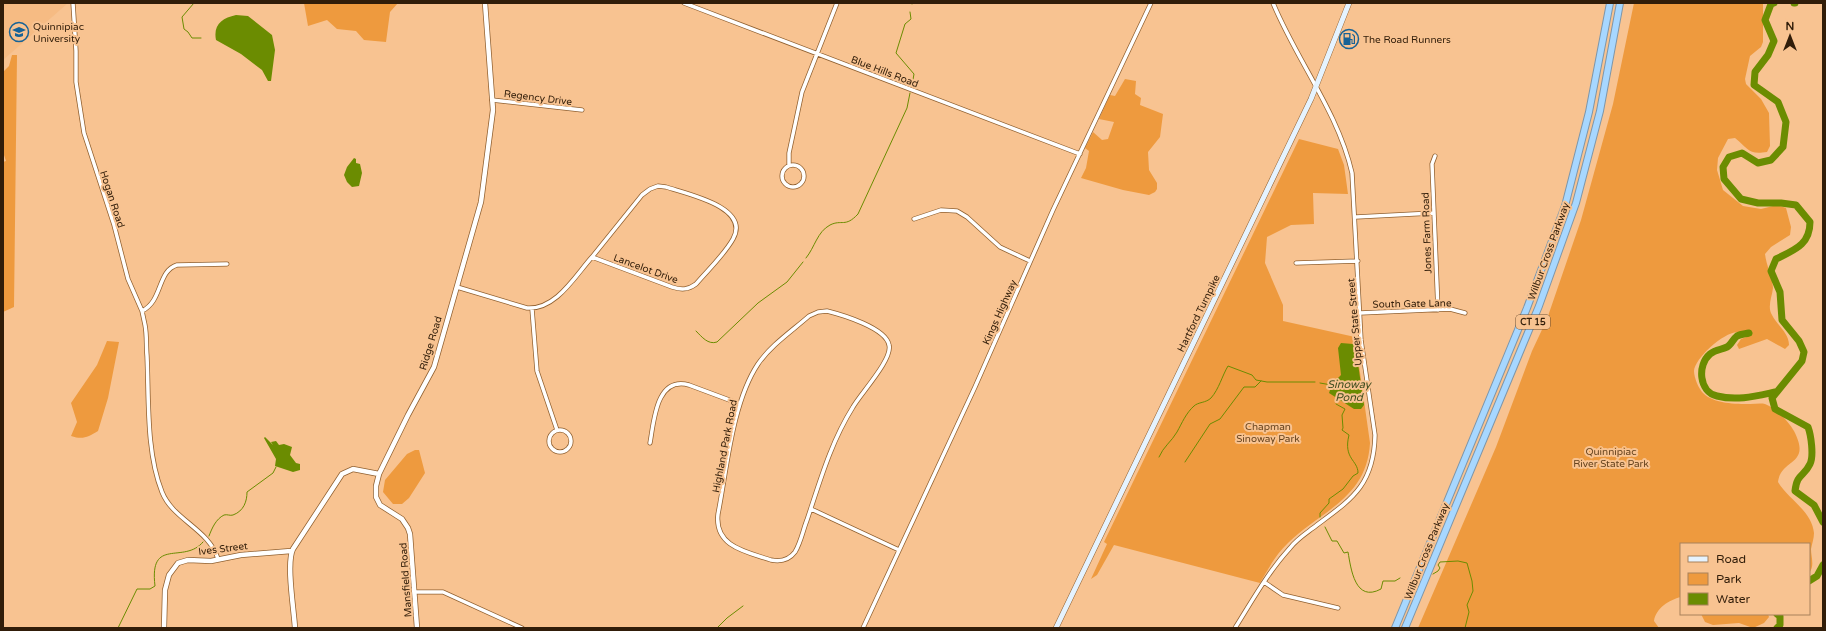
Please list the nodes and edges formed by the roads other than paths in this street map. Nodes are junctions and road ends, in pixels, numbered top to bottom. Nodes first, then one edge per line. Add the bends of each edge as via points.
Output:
1 (73, 3) edge
2 (486, 3) edge
3 (684, 3) edge
4 (837, 3) edge
5 (1151, 3) edge
6 (1273, 3) edge
7 (1349, 3) edge
8 (1610, 3) edge
9 (1620, 3) edge
10 (818, 54) junction
11 (1316, 89) junction
12 (492, 100) junction
13 (582, 110) dead end
14 (1080, 154) junction
15 (1435, 156) dead end
16 (789, 165) junction
17 (1433, 213) junction
18 (1356, 217) junction
19 (914, 219) dead end
20 (592, 257) junction
21 (1030, 261) junction
22 (1358, 261) junction
23 (1296, 263) dead end
24 (227, 264) dead end
25 (456, 287) junction
26 (532, 309) junction
27 (1438, 310) junction
28 (142, 311) junction
29 (1360, 313) junction
30 (1465, 313) dead end
31 (740, 404) junction
32 (557, 430) junction
33 (650, 443) dead end
34 (379, 474) junction
35 (811, 509) junction
36 (900, 550) junction
37 (291, 551) junction
38 (218, 559) junction
39 (1264, 582) junction
40 (415, 592) junction
41 (1338, 608) dead end
42 (164, 628) edge
43 (295, 628) edge
44 (417, 628) edge
45 (522, 628) edge
46 (863, 628) edge
47 (1056, 628) edge
48 (1234, 628) edge
49 (1395, 628) edge
50 (1405, 628) edge

1 - 28 street, Hogan Road via 76,82 84,133 114,225 128,279
2 - 12 street, Ridge Road
3 - 10 street, Blue Hills Road
4 - 10 street
5 - 14 street, Kings Highway
6 - 11 street, Upper State Street
7 - 11 main road, Hartford Turnpike
8 - 49 highway, Wilbur Cross Parkway / CT 15 via 1589,112 1566,206 1527,308
9 - 50 highway, Wilbur Cross Parkway / CT 15 via 1600,111 1576,203 1539,306
10 - 14 street, Blue Hills Road
10 - 16 street via 802,92 789,152
11 - 18 street, Upper State Street via 1345,149 1353,181
11 - 47 main road, Hartford Turnpike
12 - 13 street, Regency Drive
12 - 25 street, Ridge Road via 491,135 484,190
14 - 21 street, Kings Highway
15 - 17 street, Jones Farm Road via 1432,164
16 - 16 street via 782,173 783,181 792,187 799,186 804,180 802,169 797,165
17 - 18 street
17 - 27 street, Jones Farm Road
18 - 22 street, Upper State Street
19 - 21 street via 941,210 957,211 1000,247
20 - 20 street, Lancelot Drive via 642,195 653,187 666,187 720,207 730,213 736,222 732,240 696,284 688,288 672,287
20 - 26 street, Lancelot Drive via 557,298
21 - 36 street, Kings Highway
22 - 23 street
22 - 29 street, Upper State Street
24 - 28 street via 172,267 166,273 152,305
25 - 26 street
25 - 34 street, Ridge Road via 434,367
26 - 32 street via 537,371
27 - 29 street, South Gate Lane
27 - 30 street, South Gate Lane
28 - 38 street, Hogan Road via 147,339 153,457 162,494 167,502 209,541
29 - 39 street, Upper State Street via 1361,340 1375,435 1375,448 1369,470 1354,497 1295,542
31 - 33 street via 689,385 672,385 660,396
31 - 35 street, Highland Park Road via 718,520 718,530 723,538 734,546 771,560 786,559 798,548
31 - 35 street, Highland Park Road via 750,379 763,358 813,314 830,312 876,329 885,337 889,345 889,356 856,402 840,431
32 - 32 street via 551,435 550,446 554,451 563,452 570,448 572,438 567,432
34 - 37 street via 354,469 342,474
34 - 40 street, Mansfield Road via 376,486 377,500 384,509 402,519 408,528
35 - 36 street
36 - 46 street, Kings Highway
37 - 38 street, Ives Street via 245,554
37 - 43 street
38 - 42 street, Ives Street via 184,561 175,565 165,590
39 - 41 street via 1283,595
39 - 48 street, Upper State Street
40 - 44 street, Mansfield Road
40 - 45 street via 443,592

